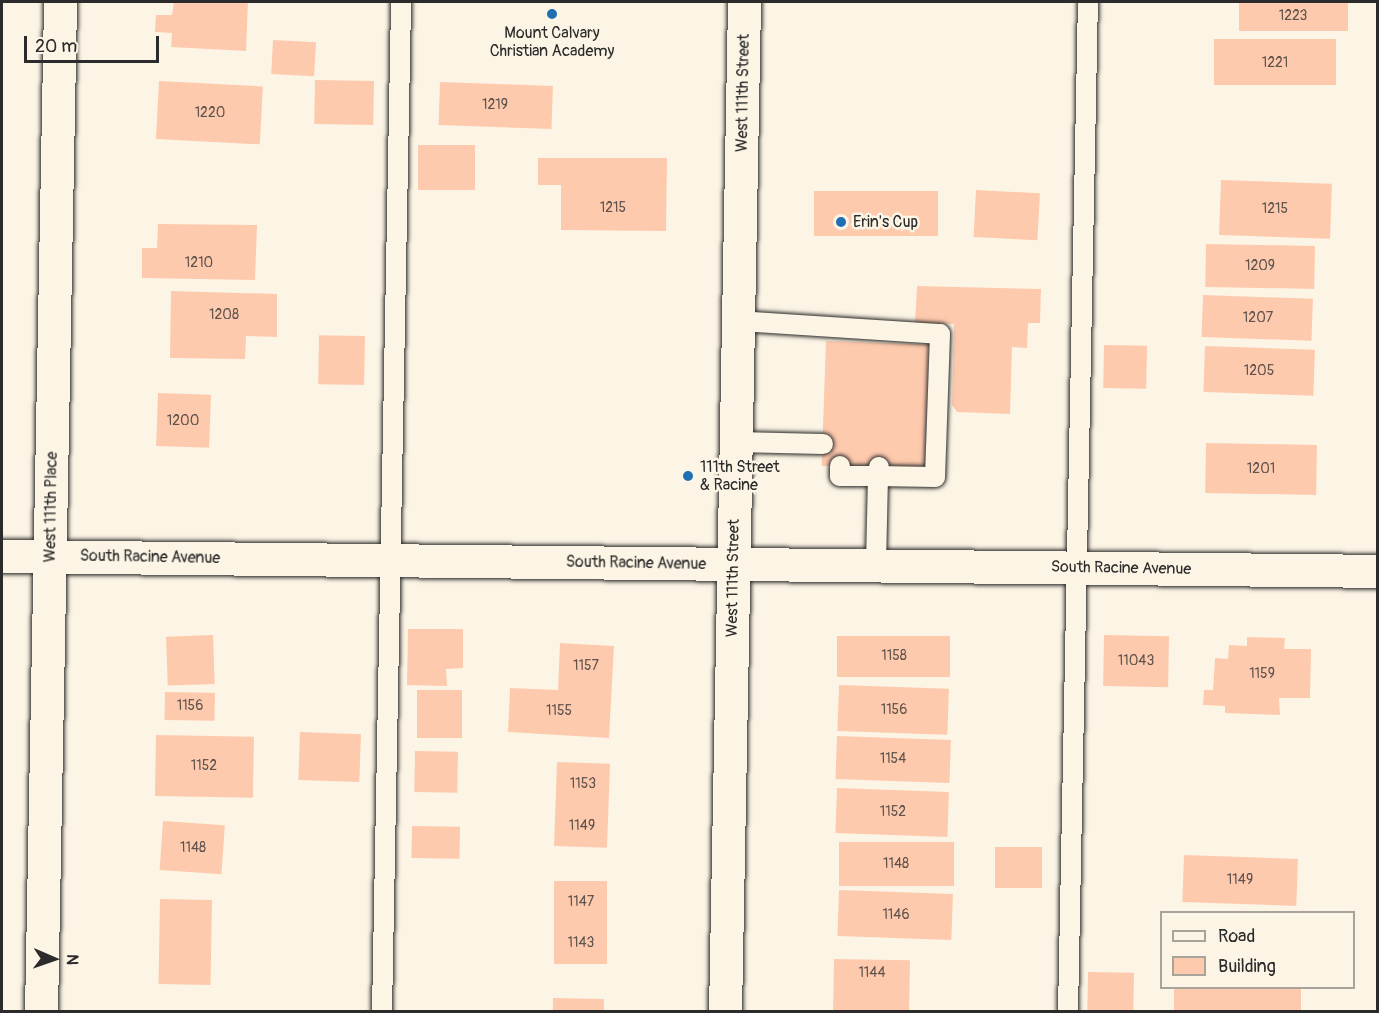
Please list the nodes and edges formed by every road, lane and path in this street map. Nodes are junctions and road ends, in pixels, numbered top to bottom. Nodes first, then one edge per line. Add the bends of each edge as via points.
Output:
1 (60, 2) edge
2 (401, 2) edge
3 (744, 2) edge
4 (1088, 2) edge
5 (738, 321) junction
6 (736, 442) junction
7 (823, 444) dead end
8 (840, 466) dead end
9 (879, 472) junction
10 (2, 556) edge
11 (50, 556) junction
12 (390, 560) junction
13 (734, 564) junction
14 (876, 565) junction
15 (1076, 568) junction
16 (1377, 571) edge
17 (41, 1011) edge
18 (382, 1011) edge
19 (725, 1011) edge
20 (1068, 1011) edge

1 - 11 street, West 111th Place
2 - 12 lane
3 - 5 street, West 111th Street
4 - 15 lane
5 - 6 street, West 111th Street
5 - 9 lane via 844,335 940,334 935,477
6 - 7 lane
6 - 13 street, West 111th Street
8 - 9 lane via 840,476
9 - 14 lane
10 - 11 street, South Racine Avenue
11 - 12 street, South Racine Avenue
11 - 17 street, West 111th Place
12 - 13 street, South Racine Avenue
12 - 18 lane
13 - 14 street, South Racine Avenue
13 - 19 street, West 111th Street
14 - 15 street, South Racine Avenue
15 - 16 street, South Racine Avenue
15 - 20 lane

